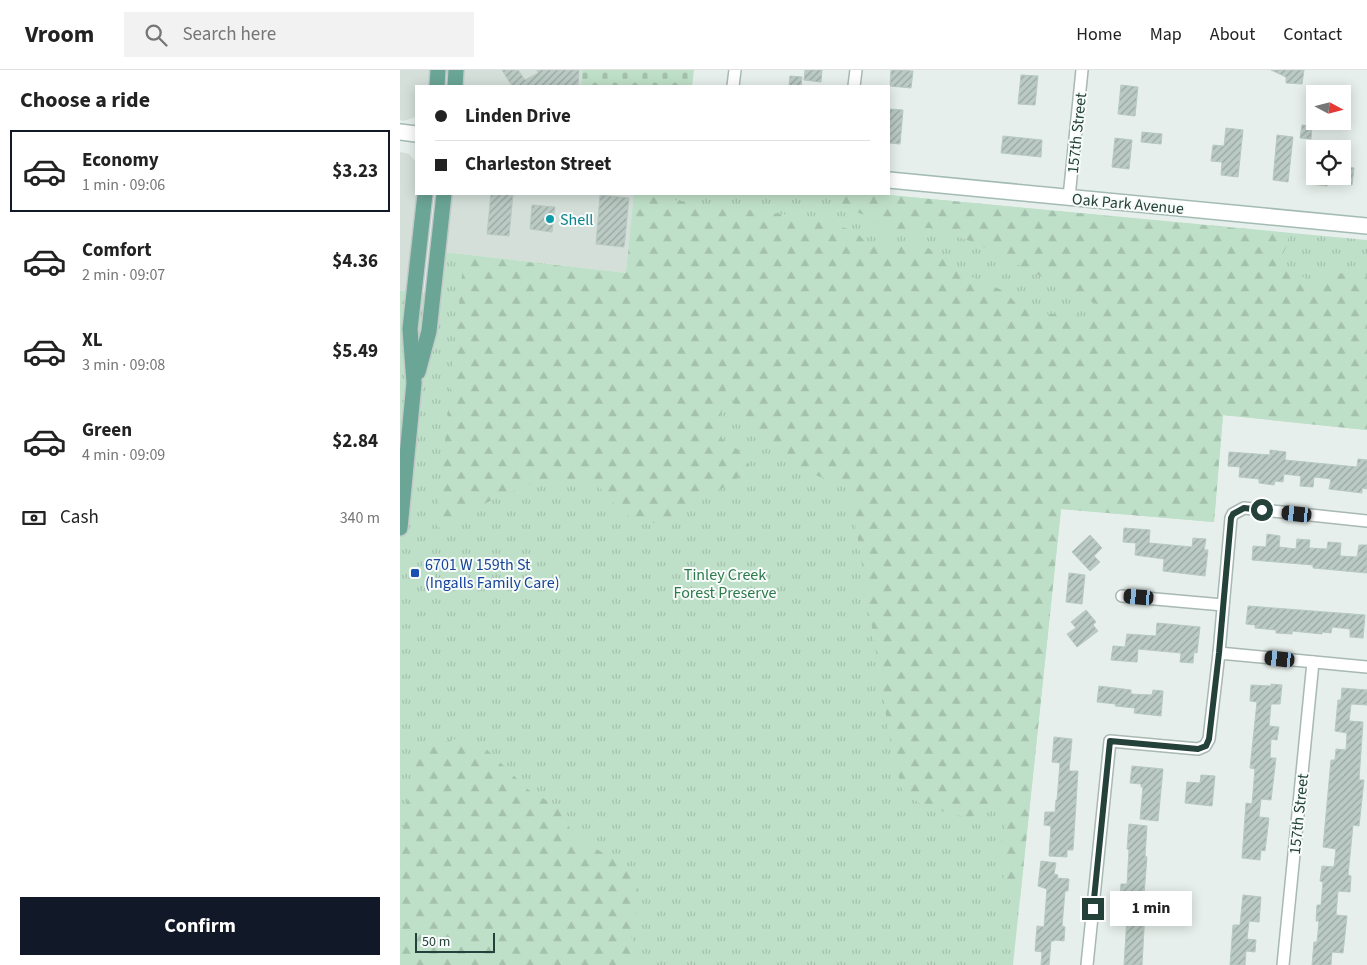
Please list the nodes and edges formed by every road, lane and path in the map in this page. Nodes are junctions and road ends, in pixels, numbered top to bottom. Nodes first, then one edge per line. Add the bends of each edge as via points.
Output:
1 (438, 70) edge
2 (456, 70) edge
3 (735, 70) edge
4 (856, 70) edge
5 (1082, 70) edge
6 (437, 85) edge
7 (455, 85) edge
8 (733, 85) edge
9 (854, 85) edge
10 (400, 132) edge
11 (415, 134) edge
12 (890, 180) edge
13 (426, 195) edge
14 (444, 195) edge
15 (1069, 197) junction
16 (1367, 226) edge
17 (414, 383) junction
18 (1367, 521) edge
19 (400, 528) edge
20 (1122, 596) dead end
21 (1224, 604) junction
22 (1219, 653) junction
23 (1313, 662) junction
24 (1367, 668) edge
25 (1087, 965) edge
26 (1283, 965) edge

1 - 6 main road
2 - 7 main road
3 - 8 street
4 - 9 street
5 - 15 street, 157th Street
10 - 11 street
12 - 15 street, Oak Park Avenue
13 - 17 main road via 410,329
14 - 17 main road via 429,332
15 - 16 street, Oak Park Avenue
17 - 19 main road
18 - 21 street via 1244,508 1233,514
20 - 21 street
21 - 22 street
22 - 23 street
22 - 25 street via 1206,746 1198,749 1110,741
23 - 24 street
23 - 26 street, 157th Street

